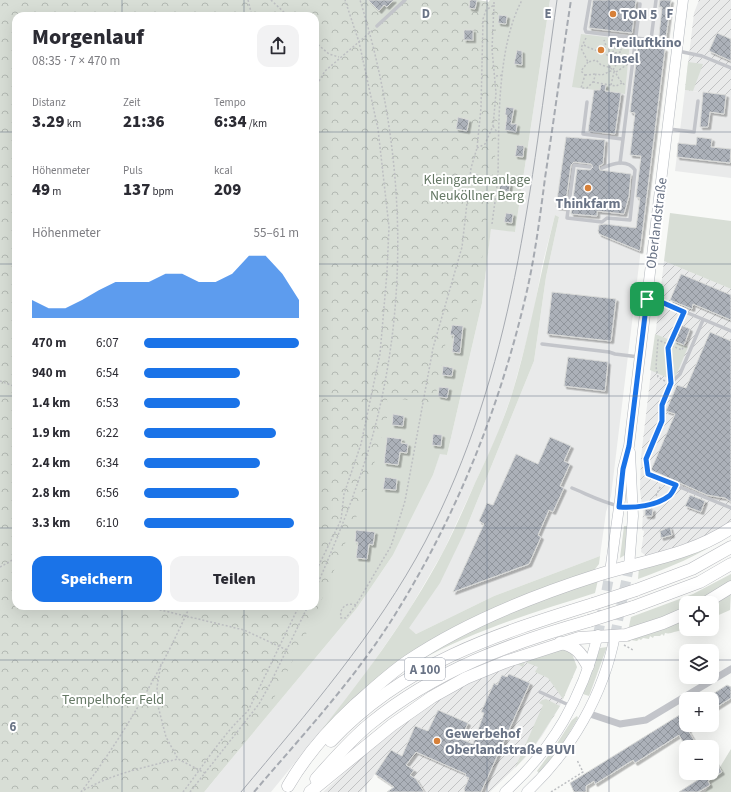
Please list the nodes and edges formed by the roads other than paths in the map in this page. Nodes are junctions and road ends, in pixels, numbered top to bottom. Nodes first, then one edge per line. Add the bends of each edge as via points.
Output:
1 (405, 0) edge
2 (590, 0) edge
3 (656, 0) edge
4 (683, 0) edge
5 (640, 4) dead end
6 (377, 26) dead end
7 (635, 38) junction
8 (651, 40) junction
9 (677, 47) junction
10 (731, 68) edge
11 (698, 101) dead end
12 (587, 102) dead end
13 (667, 128) junction
14 (622, 139) junction
15 (620, 163) junction
16 (590, 167) dead end
17 (602, 168) dead end
18 (647, 299) junction
19 (703, 320) junction
20 (731, 330) edge
21 (542, 344) dead end
22 (640, 358) junction
23 (629, 446) junction
24 (676, 485) junction
25 (572, 488) dead end
26 (619, 507) junction
27 (633, 508) junction
28 (731, 508) edge
29 (731, 528) edge
30 (731, 547) edge
31 (731, 564) edge
32 (629, 567) junction
33 (610, 572) junction
34 (731, 587) edge
35 (716, 596) edge
36 (679, 616) edge
37 (615, 635) junction
38 (598, 636) junction
39 (560, 643) junction
40 (588, 666) junction
41 (731, 669) edge
42 (540, 692) dead end
43 (572, 706) junction
44 (587, 713) junction
45 (523, 776) junction
46 (514, 783) junction
47 (286, 789) edge
48 (533, 790) edge
49 (305, 792) edge
50 (310, 792) edge
51 (505, 792) edge
52 (523, 792) edge

1 - 6 lane
2 - 7 lane via 586,32
3 - 8 lane
4 - 9 street, Oberlandstraße
5 - 7 lane
7 - 8 lane
7 - 14 lane
8 - 9 lane
9 - 10 lane
9 - 13 street, Oberlandstraße
11 - 13 lane via 694,132
12 - 14 lane via 583,134
13 - 18 street, Oberlandstraße
14 - 15 lane
15 - 16 lane via 630,165 635,170 630,220 607,218 602,222 567,218 574,165
15 - 17 lane via 615,162
18 - 19 lane via 659,301
18 - 22 street, Oberlandstraße
19 - 20 lane
19 - 24 lane via 680,374 671,383 662,405 662,421 646,459 648,474
21 - 22 lane
22 - 23 street, Oberlandstraße
23 - 26 street, Oberlandstraße via 623,469
23 - 27 street, Oberlandstraße
24 - 27 lane via 670,496
24 - 28 lane
25 - 26 lane
26 - 27 lane
26 - 33 street, Oberlandstraße
27 - 32 street, Oberlandstraße
29 - 32 highway via 691,549
30 - 47 highway, A 100, bridge via 692,569 449,655 384,695 338,734
31 - 49 highway, A 100, bridge via 700,582 633,607 510,645 461,666 406,697 370,724
32 - 33 highway
33 - 47 highway via 553,590 500,611 445,638 407,662 381,682 329,731 299,767
34 - 35 highway
36 - 37 highway via 640,631
37 - 38 highway
37 - 44 street via 608,664
38 - 39 highway
38 - 40 street
39 - 40 highway via 569,644 578,650
39 - 50 highway via 486,670 432,697 392,724
40 - 43 street
41 - 44 street via 646,720 620,724
42 - 43 lane
43 - 44 street
43 - 45 street via 550,743
44 - 48 street via 561,755
45 - 46 street
45 - 48 street
46 - 51 street
46 - 52 street

